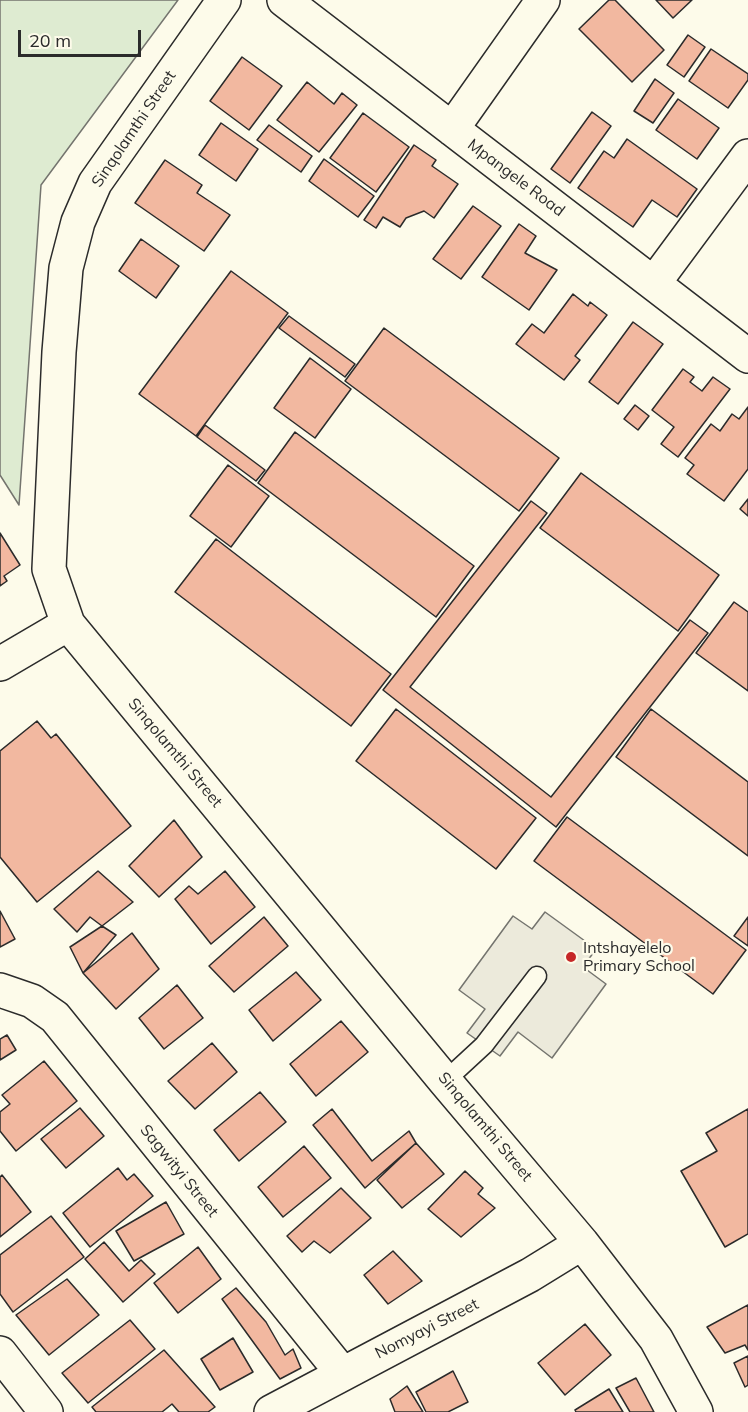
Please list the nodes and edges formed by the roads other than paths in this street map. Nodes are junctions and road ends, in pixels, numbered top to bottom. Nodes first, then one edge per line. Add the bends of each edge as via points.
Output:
1 (224, 0) edge
2 (284, 0) edge
3 (543, 0) edge
4 (452, 129) junction
5 (748, 156) edge
6 (654, 283) junction
7 (748, 356) edge
8 (68, 624) junction
9 (0, 664) edge
10 (537, 976) dead end
11 (0, 990) edge
12 (445, 1081) junction
13 (582, 1243) junction
14 (0, 1353) edge
15 (342, 1373) junction
16 (46, 1412) edge
17 (271, 1412) edge
18 (696, 1412) edge

1 - 8 street, Sinqolamthi Street via 95,183 78,222 66,268 49,569
2 - 4 street, Mpangele Road
3 - 4 street
4 - 6 street, Mpangele Road
5 - 6 street
6 - 7 street, Mpangele Road
8 - 9 street
8 - 12 street, Sinqolamthi Street
10 - 12 lane via 484,1045
11 - 15 street, Sagwityi Street via 32,1000 55,1017
12 - 13 street, Sinqolamthi Street
13 - 15 street, Nomyayi Street via 530,1275
13 - 18 street, Sinqolamthi Street via 656,1339
14 - 16 street
15 - 17 street, Nomyayi Street

